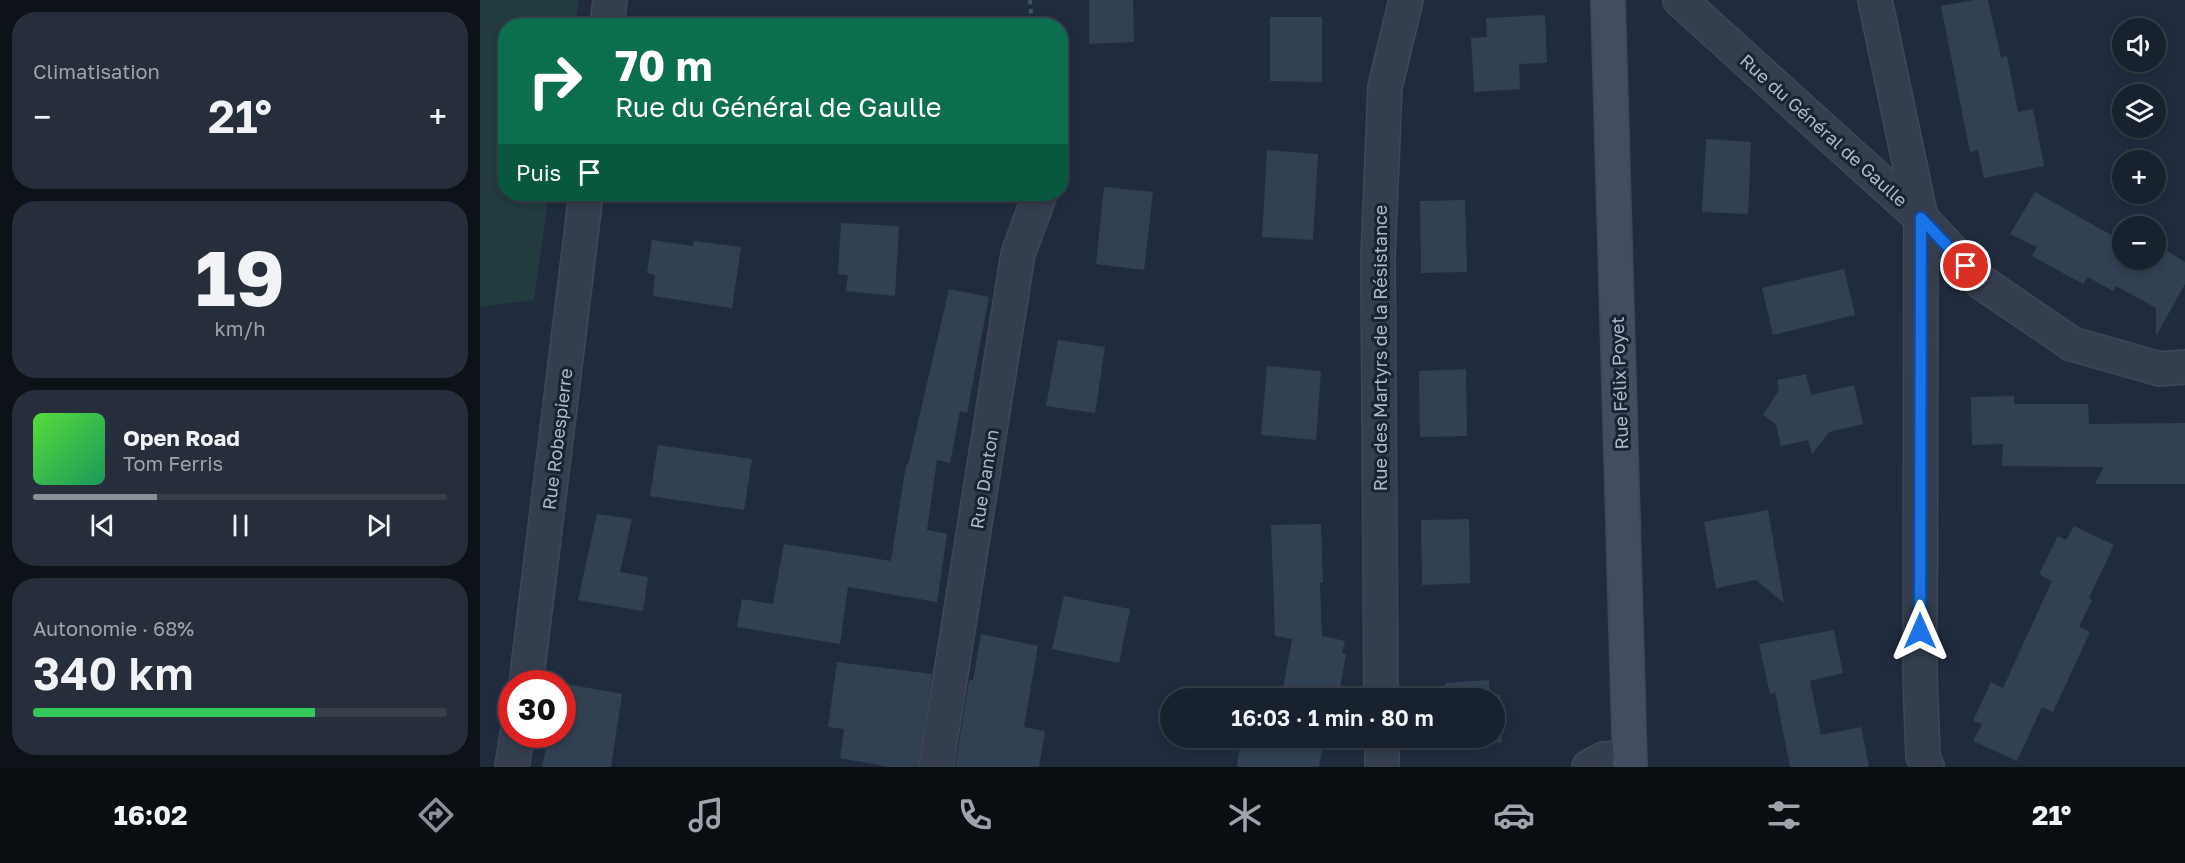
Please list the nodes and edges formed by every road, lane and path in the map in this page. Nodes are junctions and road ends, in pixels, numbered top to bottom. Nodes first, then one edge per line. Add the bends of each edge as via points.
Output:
1 (610, 0) edge
2 (1030, 0) edge
3 (1406, 0) edge
4 (1608, 0) edge
5 (1680, 0) edge
6 (1875, 0) edge
7 (608, 18) edge
8 (1031, 18) edge
9 (585, 201) edge
10 (1037, 201) edge
11 (1921, 218) junction
12 (2185, 368) edge
13 (528, 670) edge
14 (1381, 688) edge
15 (515, 748) edge
16 (1382, 748) edge
17 (1630, 763) edge
18 (512, 767) edge
19 (936, 767) edge
20 (1382, 767) edge
21 (1590, 767) edge
22 (1927, 767) edge

1 - 7 street
2 - 8 path
3 - 14 street, Rue des Martyrs de la Résistance via 1385,87 1378,257
4 - 17 street, Rue Félix Poyet
5 - 11 street, Rue du Général de Gaulle
6 - 11 street
9 - 13 street, Rue Robespierre
10 - 19 street, Rue Danton via 1018,254
11 - 12 street, Rue du Général de Gaulle via 1981,282 2072,344 2160,369
11 - 22 street via 1920,677 1923,756
15 - 18 street
16 - 20 street
17 - 21 street via 1604,759

